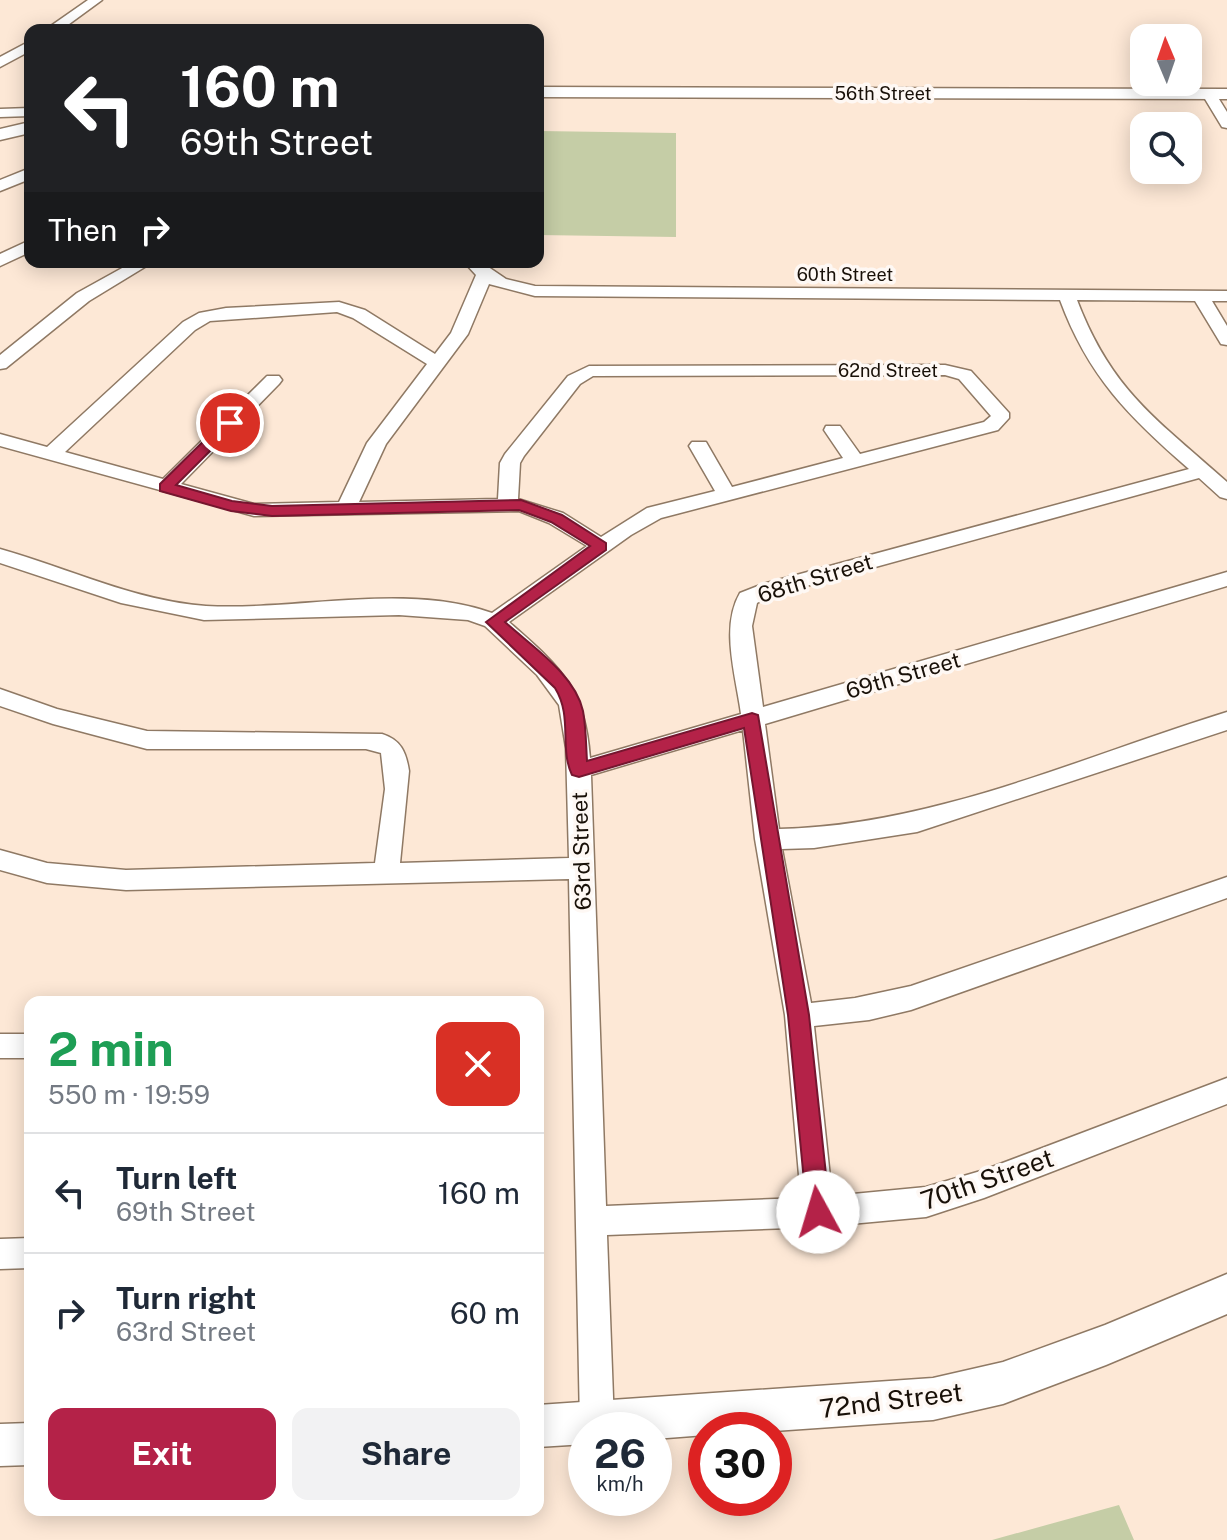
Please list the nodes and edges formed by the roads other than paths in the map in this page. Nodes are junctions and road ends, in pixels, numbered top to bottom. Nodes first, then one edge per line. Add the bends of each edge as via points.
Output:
1 (96, 0) edge
2 (61, 24) edge
3 (24, 49) edge
4 (0, 63) edge
5 (544, 92) edge
6 (1218, 94) edge
7 (24, 112) edge
8 (1, 113) edge
9 (1227, 124) edge
10 (14, 131) edge
11 (24, 176) edge
12 (0, 186) edge
13 (24, 248) edge
14 (0, 261) edge
15 (134, 268) edge
16 (478, 269) edge
17 (1067, 295) junction
18 (1227, 296) edge
19 (1201, 297) junction
20 (1227, 340) edge
21 (438, 363) junction
22 (0, 364) edge
23 (273, 380) dead end
24 (833, 430) dead end
25 (0, 440) edge
26 (699, 446) dead end
27 (51, 454) junction
28 (855, 461) junction
29 (1204, 471) junction
30 (166, 487) junction
31 (726, 493) junction
32 (1227, 493) edge
33 (508, 503) junction
34 (346, 509) junction
35 (601, 546) junction
36 (0, 556) edge
37 (1227, 579) edge
38 (494, 622) junction
39 (0, 697) edge
40 (752, 719) junction
41 (1227, 721) edge
42 (579, 770) junction
43 (768, 839) junction
44 (0, 860) edge
45 (582, 868) junction
46 (386, 874) junction
47 (1227, 887) edge
48 (799, 1015) junction
49 (0, 1046) edge
50 (24, 1046) edge
51 (1227, 1091) edge
52 (818, 1212) junction
53 (592, 1221) junction
54 (24, 1253) edge
55 (0, 1254) edge
56 (1227, 1294) edge
57 (597, 1412) edge
58 (672, 1418) edge
59 (568, 1425) edge
60 (544, 1426) edge
61 (24, 1444) edge
62 (0, 1445) edge

1 - 2 street
3 - 4 street
5 - 6 street, 56th Street
6 - 9 street
7 - 8 street
8 - 10 street
11 - 12 street
13 - 14 street
15 - 22 street via 83,297
16 - 17 street, 60th Street via 506,286 535,291
16 - 21 street via 468,319
17 - 19 street, 60th Street
17 - 29 street via 1104,374
18 - 19 street, 60th Street
19 - 20 street
21 - 27 street via 339,307 216,314 189,326
21 - 34 street via 377,443
23 - 30 street
24 - 28 street
25 - 27 street
26 - 31 street
27 - 30 street
28 - 31 street, 62nd Street
28 - 33 street, 62nd Street via 991,426 1000,413 965,375 945,370 597,370 574,380 515,454
29 - 32 street
29 - 40 street, 68th Street via 748,598 741,626
30 - 34 street via 254,510
31 - 35 street, 62nd Street via 654,513
33 - 34 street
33 - 35 street via 540,510
35 - 38 street, 62nd Street
36 - 38 street, 63rd Street via 187,611 425,609 463,612
37 - 40 street, 69th Street
38 - 42 street, 63rd Street via 569,697
39 - 46 street via 147,740 366,740 391,747 398,776
40 - 42 street, 69th Street
40 - 43 street, 68th Street
41 - 43 street via 917,822 814,838
42 - 45 street, 63rd Street
43 - 48 street, 68th Street
44 - 46 street via 71,877 126,880
45 - 46 street
45 - 53 street, 63rd Street
47 - 48 street via 911,998 836,1014
48 - 52 street, 68th Street
49 - 50 street
51 - 52 street, 70th Street via 952,1195 908,1205
52 - 53 street, 70th Street
53 - 57 street, 63rd Street
54 - 55 street
56 - 58 street, 72nd Street via 1003,1383 933,1399
59 - 60 street, 72nd Street
61 - 62 street

